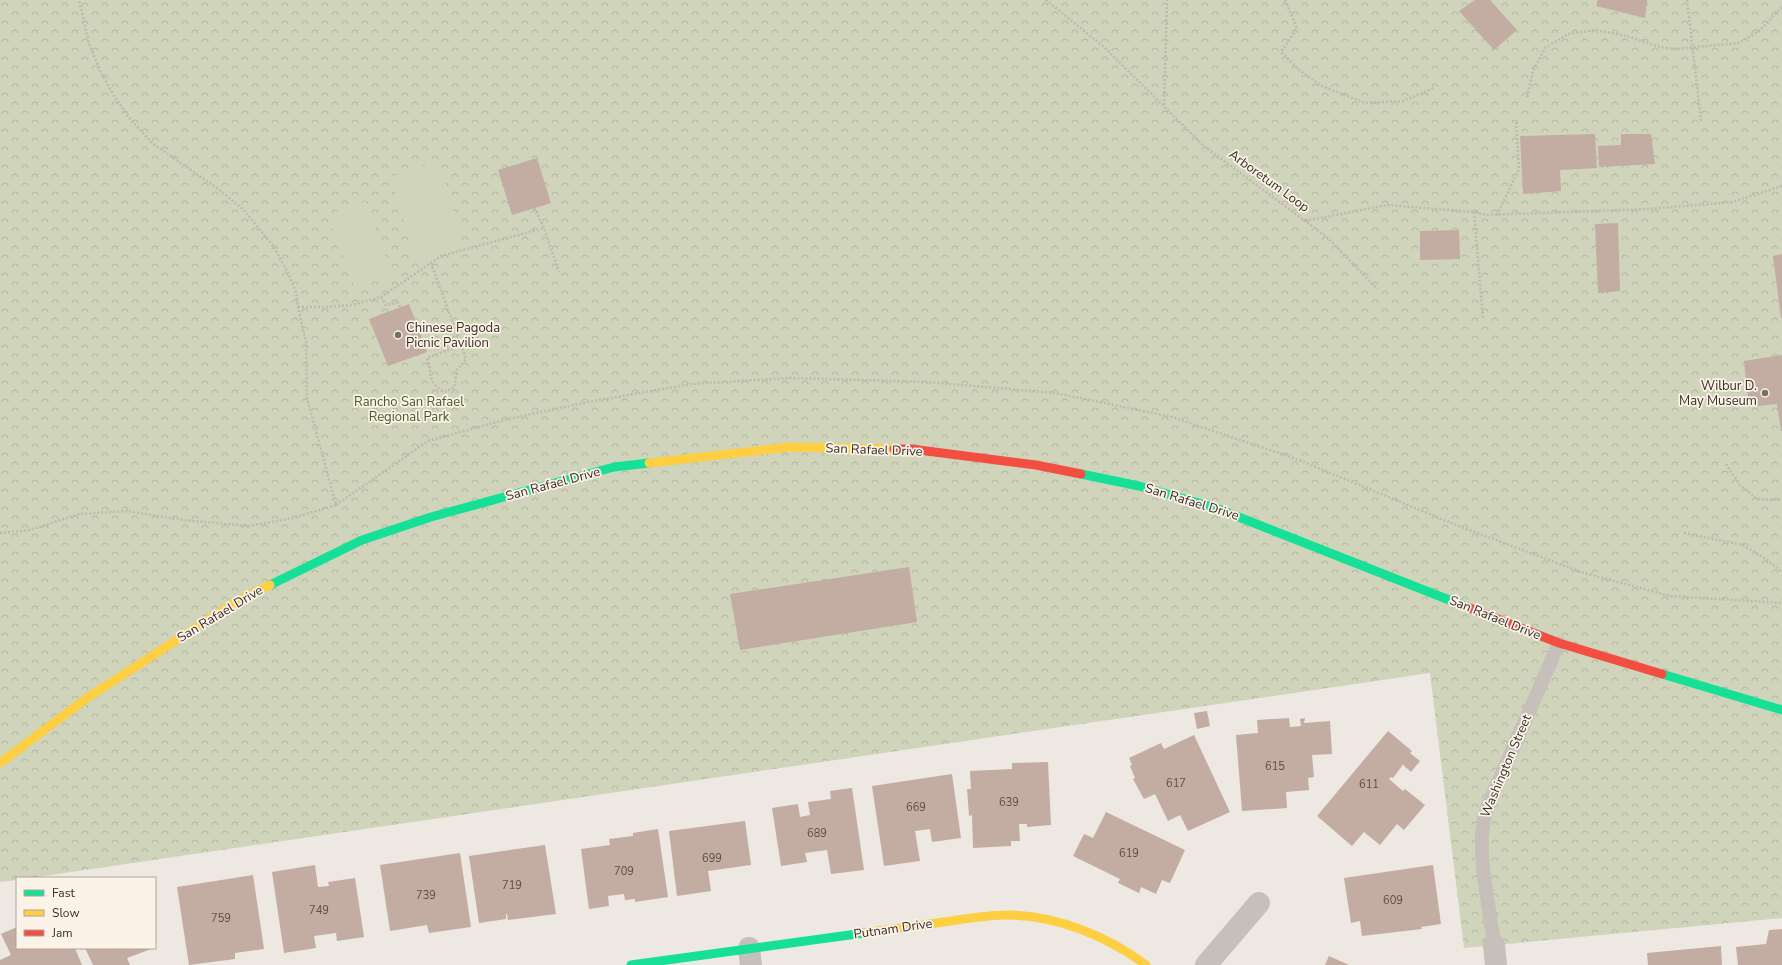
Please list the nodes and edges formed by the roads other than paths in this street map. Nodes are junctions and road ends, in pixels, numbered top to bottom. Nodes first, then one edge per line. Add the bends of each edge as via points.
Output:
1 (1559, 643) junction
2 (1782, 710) edge
3 (0, 763) edge
4 (1259, 903) dead end
5 (1496, 955) edge
6 (750, 957) edge
7 (631, 965) edge
8 (1146, 965) edge
9 (1206, 965) edge

1 - 2 street, San Rafael Drive
1 - 3 street, San Rafael Drive via 1230,513 1139,486 1036,465 911,449 791,447 614,468 431,517 362,540 237,601 87,698
1 - 5 lane, Washington Street via 1490,801 1483,823 1482,854
4 - 9 street
6 - 7 street, Putnam Drive
6 - 8 street, Putnam Drive via 973,918 1012,915 1081,930 1111,943

